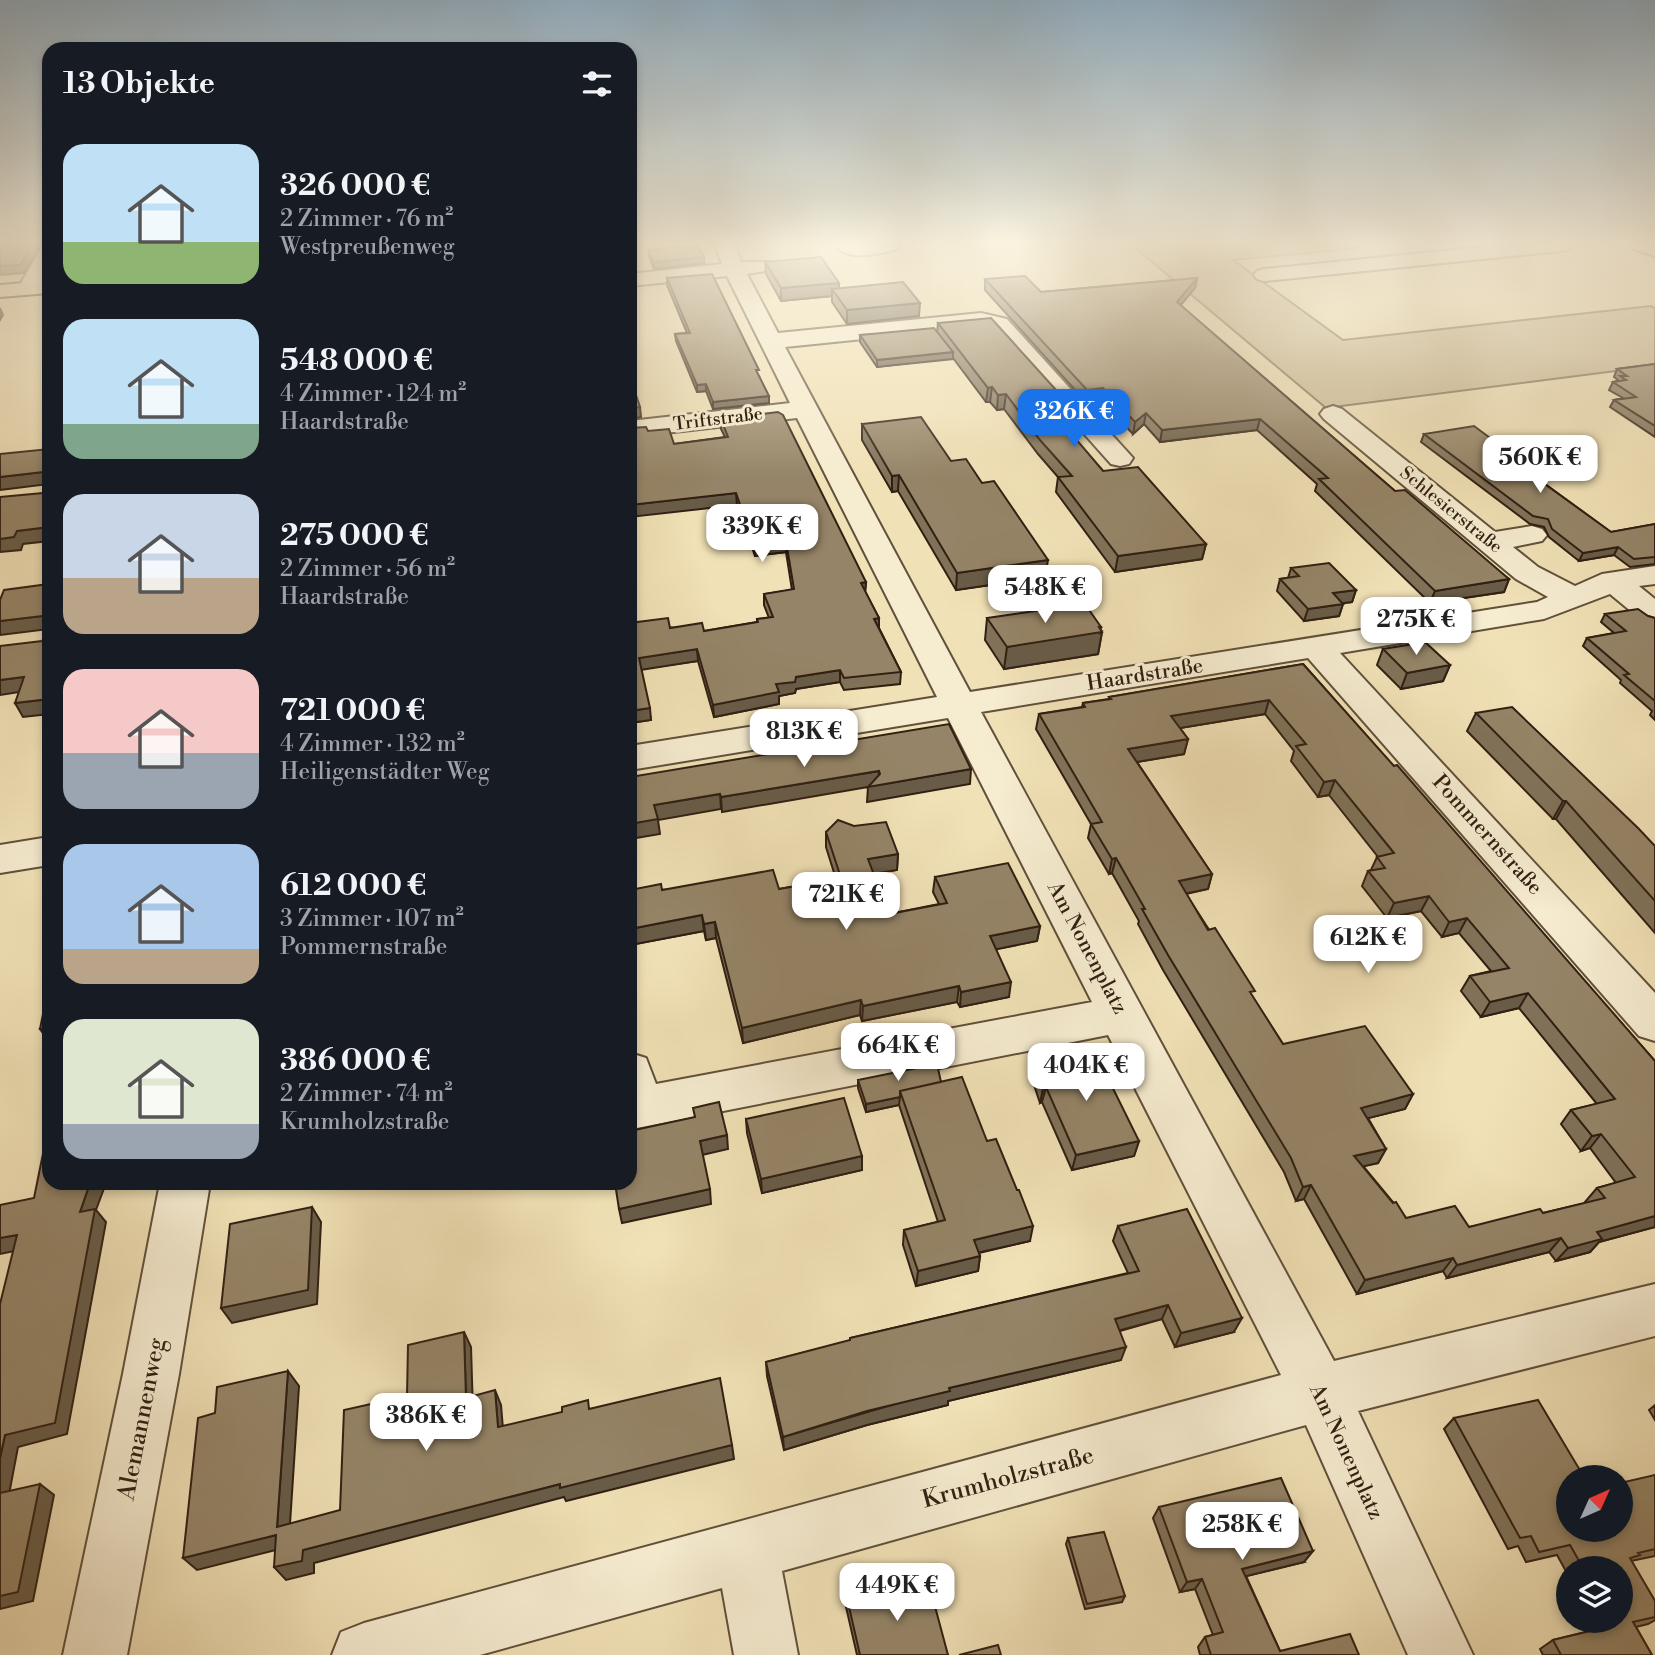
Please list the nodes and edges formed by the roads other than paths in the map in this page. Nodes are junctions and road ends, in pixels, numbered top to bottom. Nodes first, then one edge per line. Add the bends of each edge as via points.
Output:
1 (764, 322) edge
2 (959, 322) edge
3 (991, 322) edge
4 (771, 341) junction
5 (806, 409) junction
6 (1333, 414) dead end
7 (637, 428) edge
8 (1401, 436) dead end
9 (1371, 445) junction
10 (1120, 458) dead end
11 (1436, 462) dead end
12 (1410, 477) junction
13 (1476, 493) dead end
14 (1449, 509) junction
15 (1532, 535) dead end
16 (1489, 542) junction
17 (1655, 575) edge
18 (1614, 581) junction
19 (1574, 598) junction
20 (1655, 615) edge
21 (1317, 648) junction
22 (960, 705) junction
23 (637, 757) edge
24 (42, 852) edge
25 (0, 859) edge
26 (1122, 1014) junction
27 (1655, 1023) edge
28 (637, 1108) edge
29 (184, 1190) edge
30 (1655, 1310) edge
31 (1320, 1392) junction
32 (747, 1550) junction
33 (95, 1655) edge
34 (364, 1655) edge
35 (766, 1655) edge
36 (1441, 1655) edge

1 - 4 street, Am Nonenplatz
2 - 4 street
3 - 10 street via 999,324
4 - 5 street, Am Nonenplatz
5 - 7 street, Triftstraße
5 - 22 street, Am Nonenplatz
6 - 9 street, Schlesierstraße
8 - 9 street
9 - 12 street, Schlesierstraße
11 - 12 street
12 - 14 street, Schlesierstraße
13 - 14 street
14 - 16 street, Schlesierstraße
15 - 16 street
16 - 19 street, Schlesierstraße via 1527,573
17 - 18 street, Haardstraße
18 - 19 street, Haardstraße
18 - 20 street
19 - 21 street, Haardstraße via 1544,610
21 - 22 street, Haardstraße
21 - 27 street, Pommernstraße
22 - 23 street, Haardstraße
22 - 26 street, Am Nonenplatz
24 - 25 street
26 - 28 street
26 - 31 street, Am Nonenplatz
29 - 33 street, Alemannenweg
30 - 31 street, Krumholzstraße
31 - 32 street, Krumholzstraße
31 - 36 street, Am Nonenplatz
32 - 34 street, Krumholzstraße
32 - 35 street

